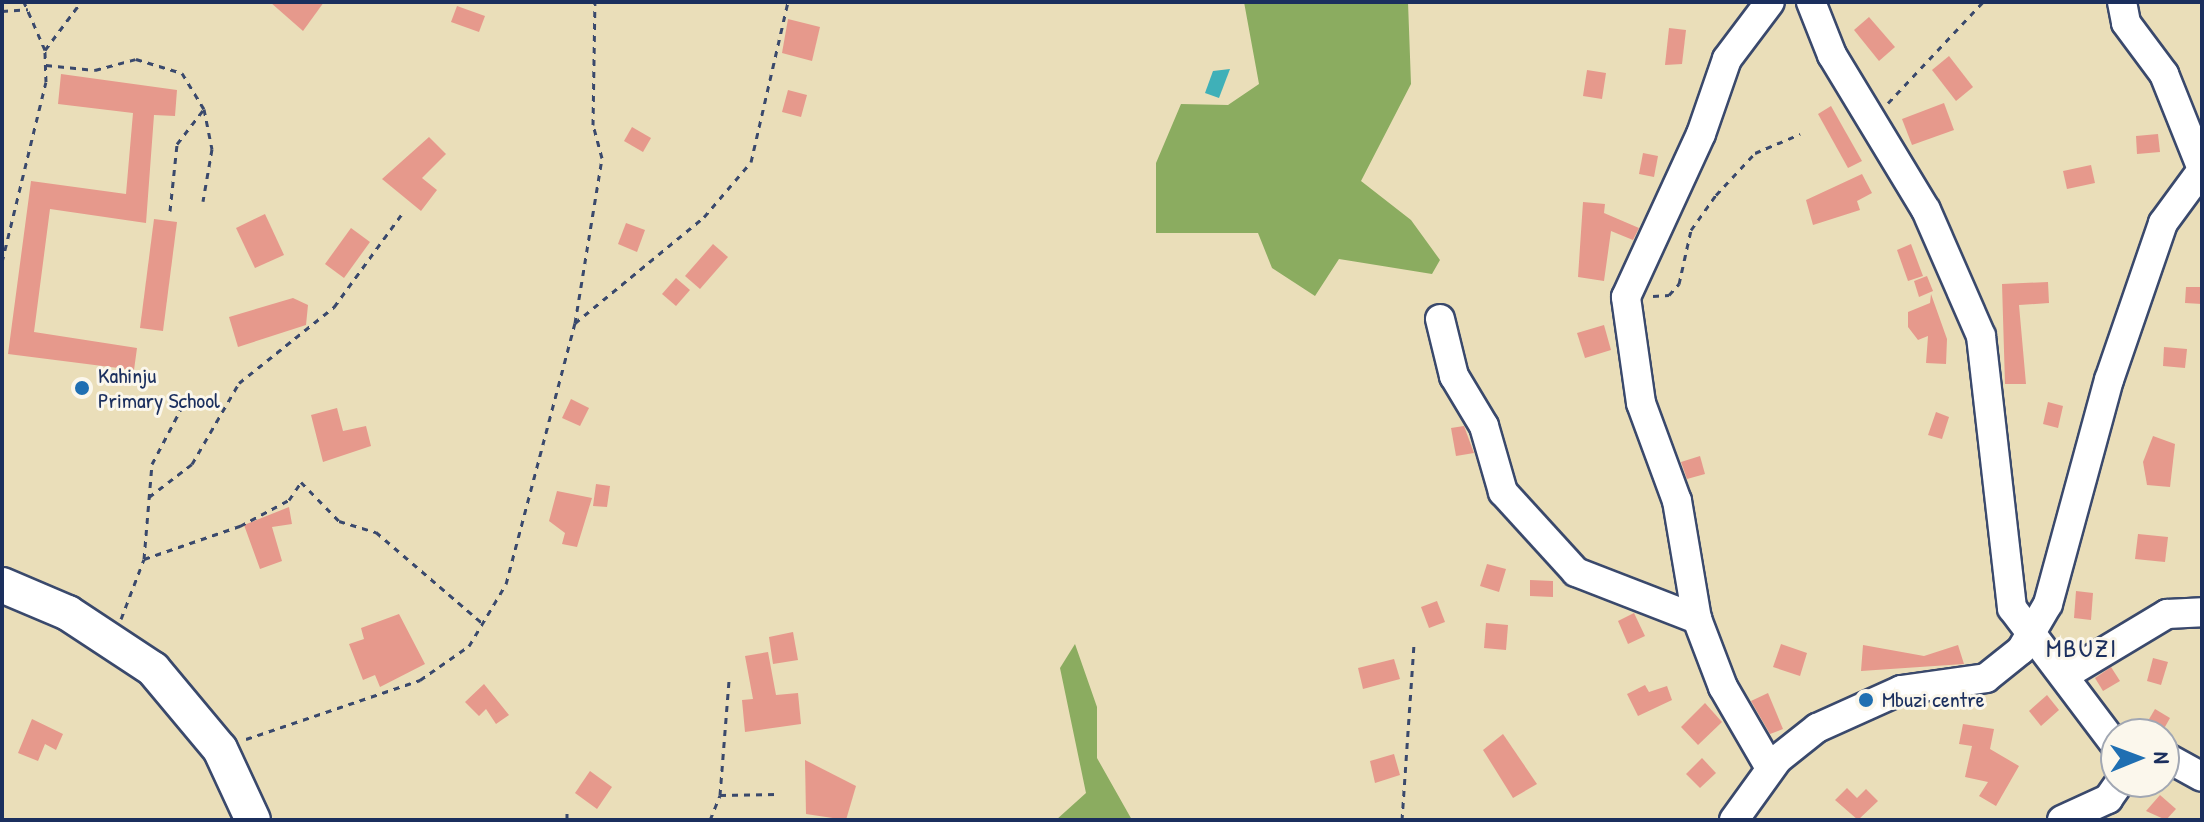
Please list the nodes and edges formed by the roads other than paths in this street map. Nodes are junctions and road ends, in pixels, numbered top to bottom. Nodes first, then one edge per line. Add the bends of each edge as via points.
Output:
1 (1770, 2) edge
2 (1811, 2) edge
3 (2122, 2) edge
4 (2202, 169) edge
5 (1440, 319) dead end
6 (2, 585) edge
7 (2202, 612) edge
8 (1697, 619) junction
9 (2034, 631) junction
10 (2067, 674) junction
11 (2100, 722) edge
12 (2180, 765) edge
13 (1770, 768) junction
14 (2202, 777) edge
15 (2109, 798) edge
16 (253, 820) edge
17 (1734, 820) edge
18 (2062, 820) edge

1 - 8 street via 1727,59 1701,134 1626,297 1641,403 1677,501
2 - 9 street via 1832,55 1926,210 1981,336 1999,465 2003,574 2012,608
3 - 4 street via 2126,23 2164,74
4 - 9 street via 2163,223 2134,302
5 - 8 street via 1454,376 1484,426 1503,492 1576,572
6 - 16 main road via 104,635 153,669 220,749
7 - 10 street via 2167,614
8 - 13 street via 1723,687
9 - 10 street
9 - 13 street via 1986,678 1901,690 1817,728
10 - 11 street
12 - 14 street
13 - 17 street
15 - 18 street

